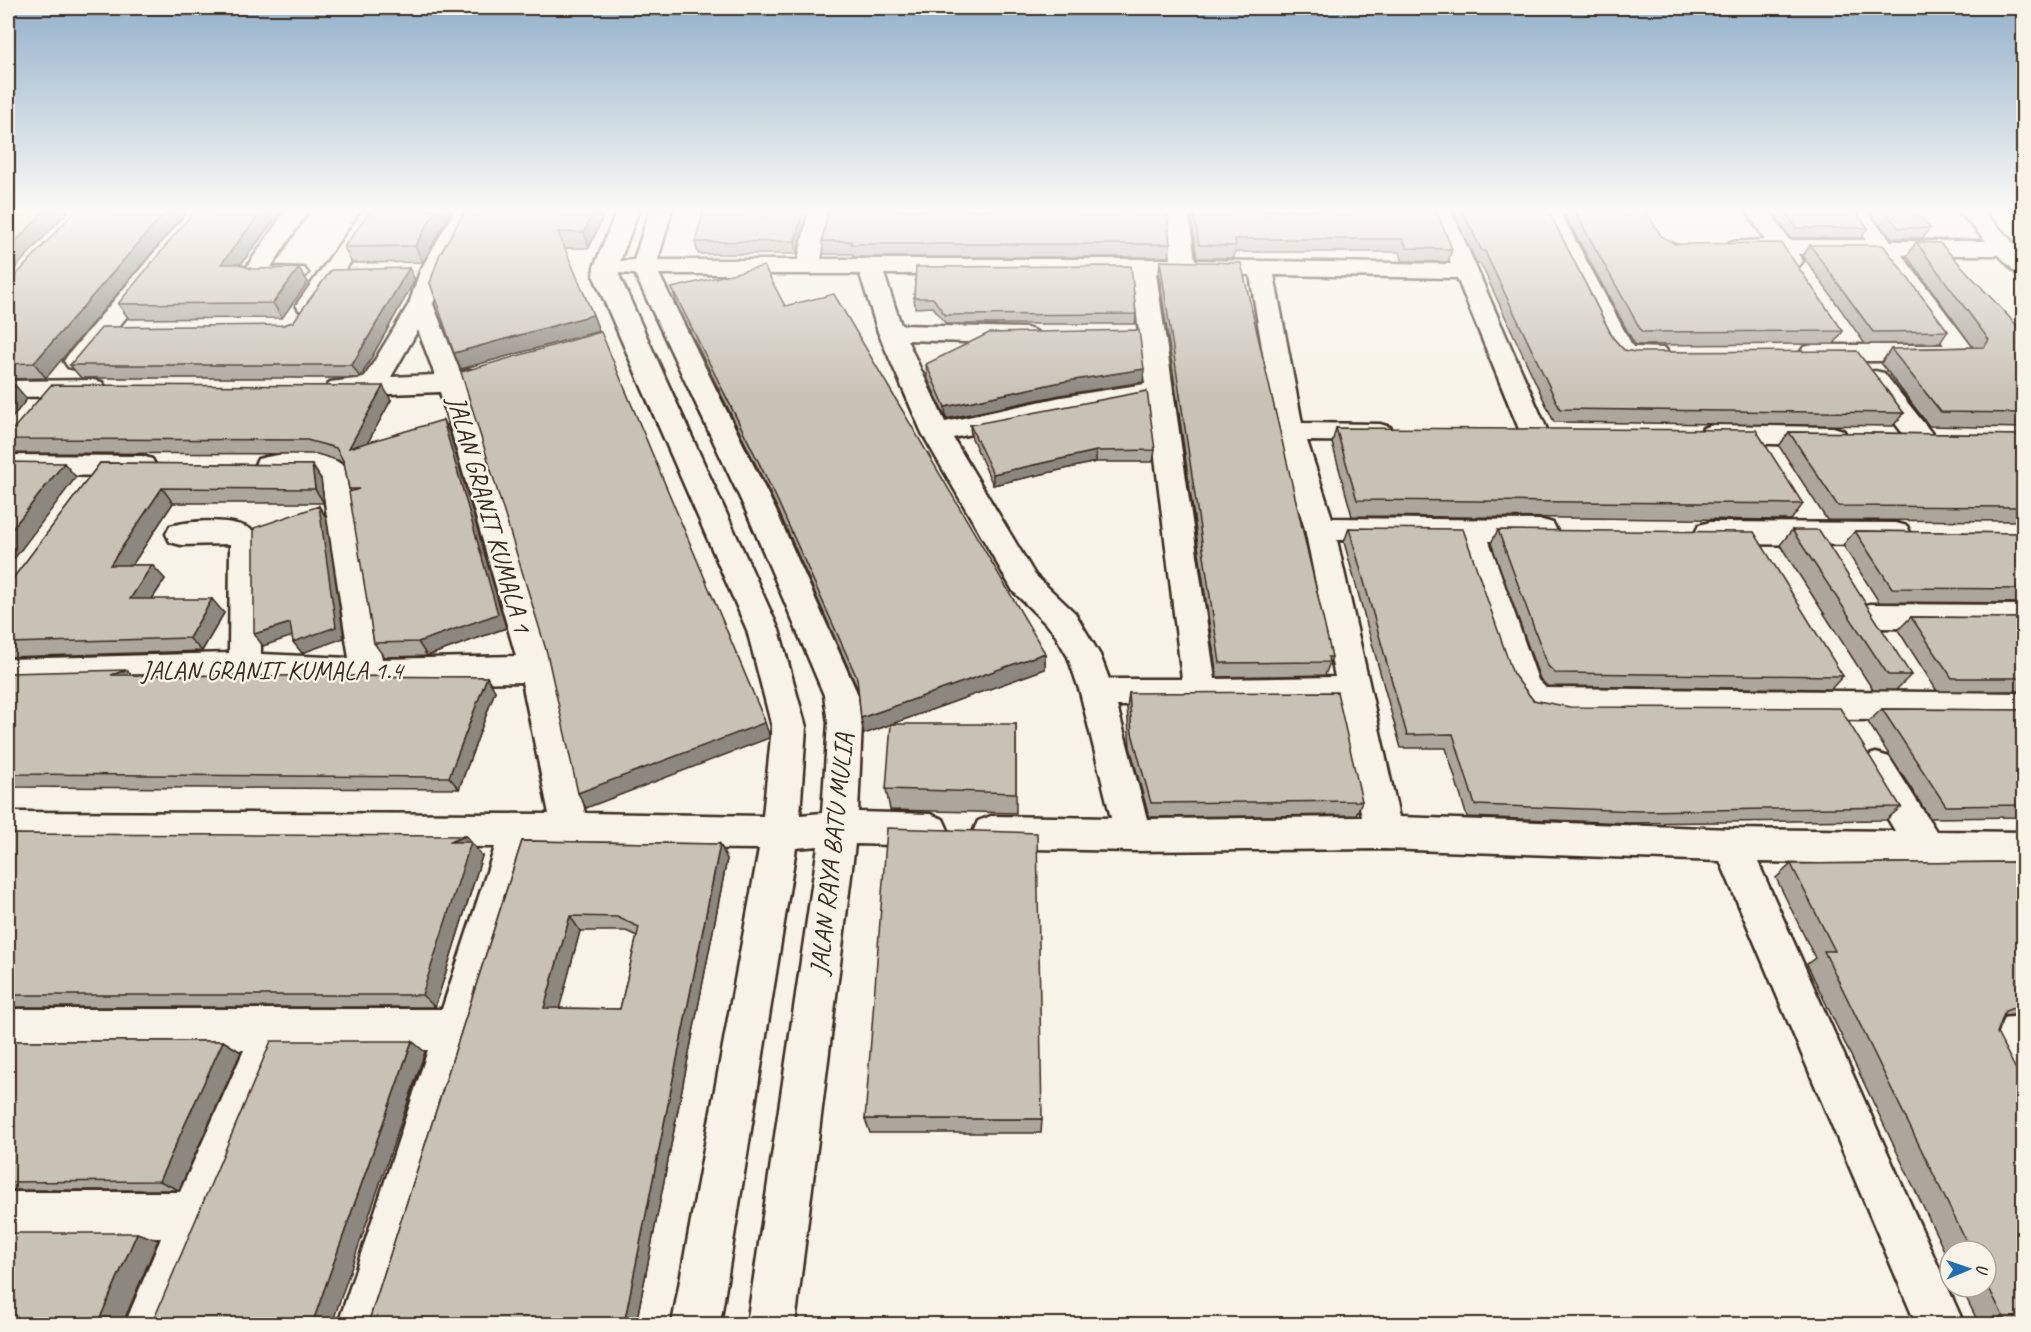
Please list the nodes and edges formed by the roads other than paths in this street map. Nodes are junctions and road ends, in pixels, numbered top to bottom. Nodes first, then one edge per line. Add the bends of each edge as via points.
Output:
1 (150, 272) edge
2 (258, 272) edge
3 (325, 272) edge
4 (331, 272) edge
5 (420, 272) edge
6 (606, 272) edge
7 (646, 272) edge
8 (872, 272) edge
9 (1143, 272) edge
10 (1262, 272) edge
11 (1465, 272) edge
12 (1581, 272) edge
13 (1799, 272) edge
14 (1903, 272) edge
15 (1802, 276) edge
16 (421, 304) junction
17 (295, 323) edge
18 (102, 329) junction
19 (136, 329) edge
20 (891, 332) junction
21 (1051, 335) edge
22 (984, 336) junction
23 (1849, 343) junction
24 (1784, 353) edge
25 (1676, 354) edge
26 (928, 363) junction
27 (496, 370) edge
28 (452, 383) junction
29 (8, 388) edge
30 (56, 388) junction
31 (115, 388) edge
32 (313, 388) edge
33 (372, 388) junction
34 (1159, 390) junction
35 (35, 411) edge
36 (1290, 432) junction
37 (936, 433) junction
38 (1407, 433) edge
39 (1535, 434) edge
40 (1690, 434) edge
41 (1755, 434) junction
42 (1774, 464) edge
43 (8, 465) edge
44 (102, 466) junction
45 (173, 466) edge
46 (245, 466) edge
47 (82, 494) edge
48 (1799, 504) edge
49 (1320, 529) junction
50 (1470, 531) junction
51 (1565, 532) edge
52 (1683, 533) edge
53 (1754, 533) junction
54 (181, 534) dead end
55 (1818, 534) junction
56 (1921, 534) edge
57 (1836, 562) edge
58 (1773, 563) edge
59 (1853, 589) edge
60 (1870, 616) junction
61 (2024, 617) edge
62 (1889, 646) edge
63 (245, 666) junction
64 (536, 669) junction
65 (8, 672) edge
66 (368, 672) junction
67 (1908, 676) edge
68 (1352, 690) junction
69 (1097, 692) junction
70 (1200, 693) junction
71 (1846, 694) junction
72 (1926, 706) junction
73 (2024, 707) edge
74 (8, 828) edge
75 (839, 828) junction
76 (570, 829) junction
77 (519, 831) junction
78 (780, 833) junction
79 (1383, 833) junction
80 (1133, 835) junction
81 (1732, 845) junction
82 (1926, 848) junction
83 (2024, 849) edge
84 (8, 1029) edge
85 (457, 1030) junction
86 (273, 1032) junction
87 (2024, 1037) edge
88 (2024, 1091) edge
89 (8, 1215) edge
90 (193, 1215) junction
91 (149, 1324) edge
92 (362, 1324) edge
93 (696, 1324) edge
94 (771, 1324) edge
95 (1940, 1324) edge

1 - 18 street
2 - 3 street
4 - 17 street
5 - 16 street
6 - 78 street via 619,335 766,641 789,727
7 - 75 street, JALAN RAYA BATU MULIA via 762,513 841,695 845,723
8 - 20 street
9 - 34 street via 1141,334
10 - 36 street
11 - 39 street
12 - 25 street via 1623,352
13 - 15 street
14 - 23 street via 1963,353
16 - 28 street, JALAN GRANIT KUMALA 1
16 - 33 street
18 - 19 street
18 - 30 street
20 - 22 street
20 - 26 street
21 - 22 street
22 - 26 street
23 - 24 street
23 - 41 street via 1931,437
26 - 37 street
27 - 28 street
28 - 33 street
28 - 64 street, JALAN GRANIT KUMALA 1
29 - 30 street
30 - 31 street
30 - 35 street
32 - 33 street
34 - 37 street
34 - 70 street
36 - 38 street
36 - 49 street
37 - 69 street via 1024,583 1064,622 1084,655
40 - 41 street
41 - 42 street
43 - 44 street
44 - 45 street
44 - 47 street
46 - 66 street via 316,466 335,472
48 - 55 street
49 - 50 street
49 - 68 street
50 - 51 street
50 - 71 street via 1524,687 1537,701 1561,704
52 - 53 street
53 - 55 street
53 - 58 street
54 - 63 street via 234,533 245,538
55 - 56 street
55 - 57 street
59 - 60 street
60 - 61 street
60 - 62 street
63 - 65 street, JALAN GRANIT KUMALA 1.4
63 - 66 street, JALAN GRANIT KUMALA 1.4
64 - 66 street, JALAN GRANIT KUMALA 1.4
64 - 76 street, JALAN GRANIT KUMALA 1
67 - 72 street
68 - 70 street
68 - 79 street
69 - 70 street
69 - 80 street
71 - 72 street
71 - 82 street
72 - 73 street
74 - 77 street
75 - 78 street
75 - 80 street
75 - 94 street, JALAN RAYA BATU MULIA
76 - 77 street
76 - 78 street
77 - 85 street
78 - 93 street
79 - 80 street
79 - 81 street
81 - 82 street
81 - 95 street
82 - 83 street
84 - 86 street
85 - 86 street
85 - 92 street
86 - 90 street
87 - 88 street via 2000,1039 1999,1045
89 - 90 street
90 - 91 street

